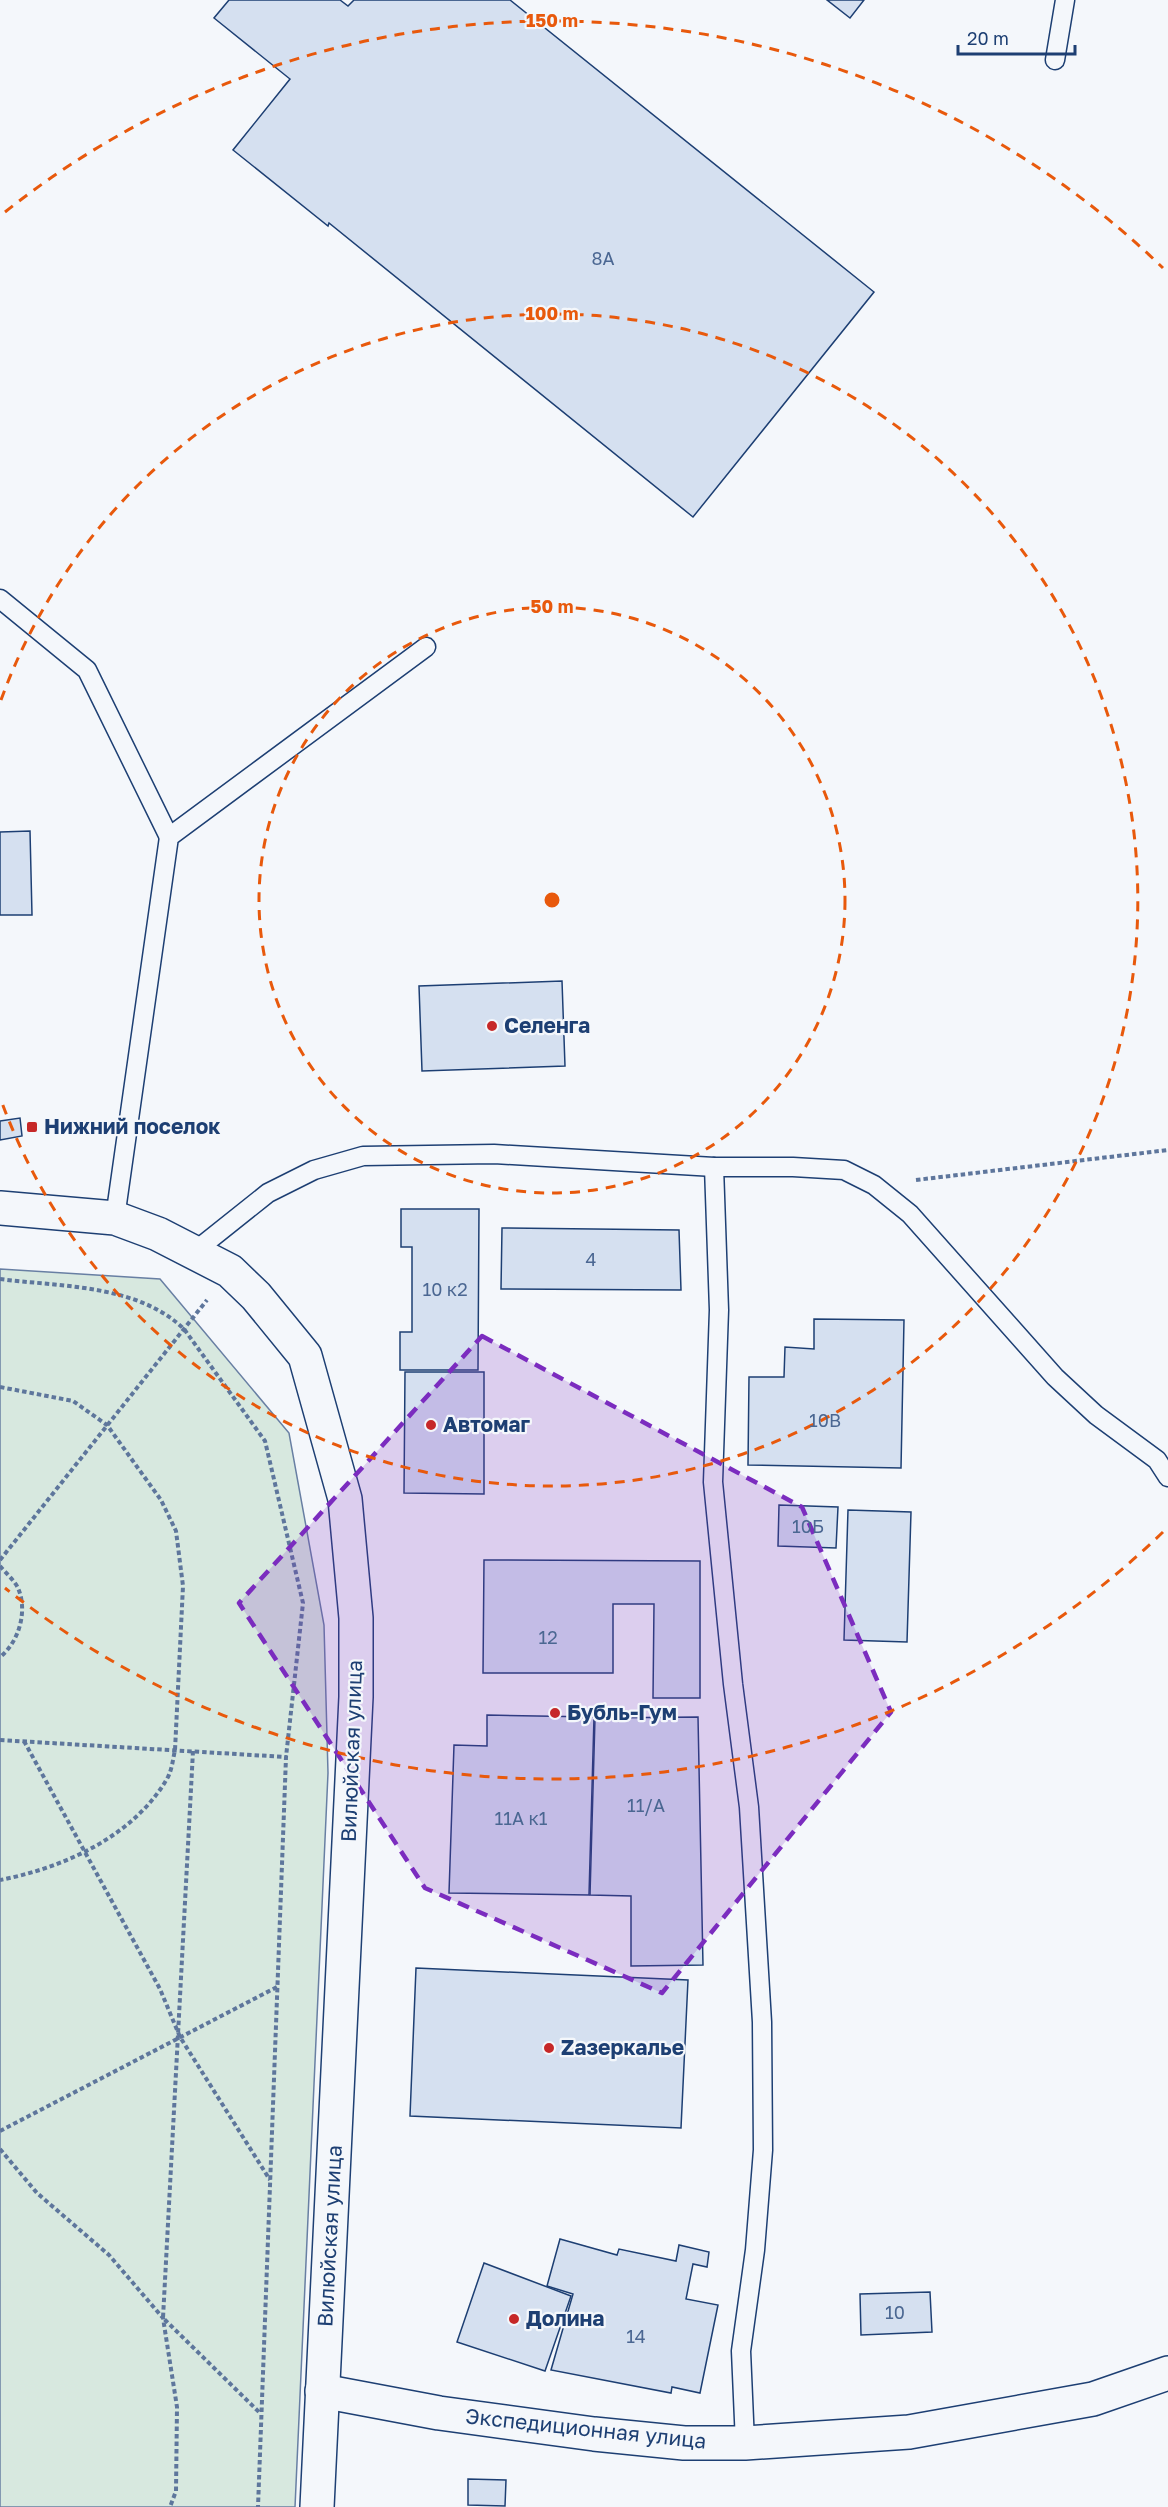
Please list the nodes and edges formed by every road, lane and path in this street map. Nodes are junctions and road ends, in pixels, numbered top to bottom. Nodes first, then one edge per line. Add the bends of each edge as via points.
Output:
1 (1065, 0) edge
2 (1055, 60) dead end
3 (0, 599) edge
4 (426, 647) dead end
5 (169, 837) junction
6 (1168, 1150) edge
7 (714, 1167) junction
8 (874, 1185) junction
9 (0, 1208) edge
10 (115, 1218) junction
11 (194, 1252) junction
12 (230, 1271) junction
13 (0, 1279) edge
14 (184, 1329) junction
15 (0, 1387) edge
16 (107, 1425) junction
17 (1168, 1477) edge
18 (0, 1560) edge
19 (0, 1566) edge
20 (0, 1657) edge
21 (0, 1740) edge
22 (24, 1741) junction
23 (175, 1750) junction
24 (193, 1751) junction
25 (286, 1757) junction
26 (85, 1852) junction
27 (0, 1880) edge
28 (277, 1987) junction
29 (180, 2037) junction
30 (0, 2131) edge
31 (0, 2149) edge
32 (270, 2180) junction
33 (163, 2318) junction
34 (1168, 2373) edge
35 (322, 2391) junction
36 (261, 2415) junction
37 (745, 2443) junction
38 (170, 2507) edge
39 (258, 2507) edge
40 (317, 2507) edge

1 - 2 lane
3 - 5 lane via 87,670
4 - 5 lane
5 - 10 lane
6 - 8 path
7 - 8 lane via 844,1170
7 - 11 lane via 494,1154 363,1156 314,1170 268,1193
7 - 37 lane via 719,1310 713,1482 749,1807 762,2022 763,2150 741,2351
8 - 17 lane via 910,1214 1055,1377 1096,1415 1157,1460
9 - 10 main road, Вилюйская улица
10 - 11 main road, Вилюйская улица
11 - 12 main road, Вилюйская улица
12 - 14 path
12 - 35 main road, Вилюйская улица via 305,1356 345,1499 352,1565 356,1697
13 - 14 path via 126,1295 175,1320
14 - 16 path
14 - 25 path via 265,1441 303,1603
15 - 16 path via 73,1401
16 - 18 path
16 - 23 path via 161,1500 176,1531 183,1586
19 - 20 path via 18,1588 22,1620 10,1649
21 - 22 path
22 - 23 path
22 - 26 path
23 - 24 path
23 - 26 path via 169,1775 152,1798 121,1829
24 - 25 path
24 - 29 path
25 - 28 path
26 - 27 path via 30,1874
26 - 29 path via 160,1989
28 - 29 path
28 - 32 path
29 - 30 path
29 - 32 path
29 - 33 path
31 - 33 path via 37,2193 109,2255
32 - 36 path
33 - 36 path
33 - 38 path via 177,2407 176,2491
34 - 37 main road, Экспедиционная улица via 1093,2399 909,2432
35 - 37 main road, Экспедиционная улица via 439,2413 594,2434 684,2443
35 - 40 main road, Вилюйская улица
36 - 39 path

